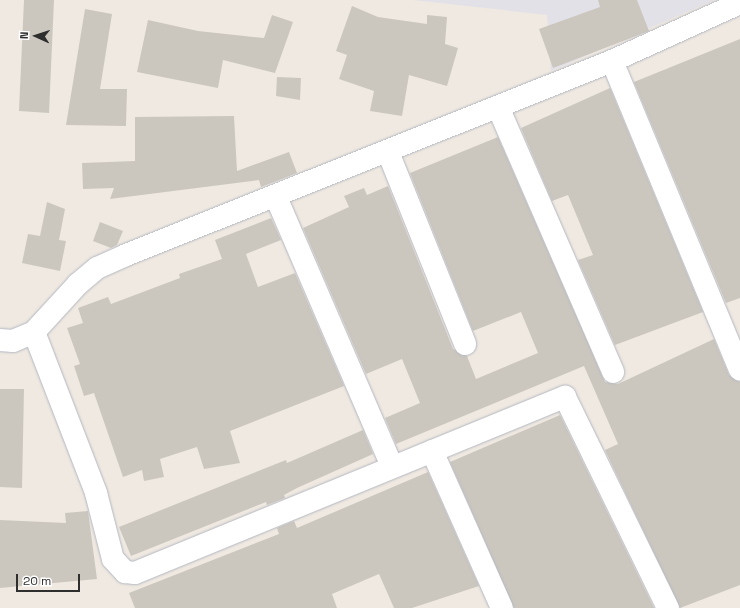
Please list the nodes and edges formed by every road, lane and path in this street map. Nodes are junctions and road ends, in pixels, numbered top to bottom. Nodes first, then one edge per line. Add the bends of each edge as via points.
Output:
1 (740, 3) edge
2 (612, 61) junction
3 (498, 107) junction
4 (388, 152) junction
5 (276, 197) junction
6 (34, 332) junction
7 (0, 340) edge
8 (465, 344) dead end
9 (740, 370) edge
10 (613, 372) dead end
11 (432, 451) junction
12 (392, 466) junction
13 (502, 608) edge
14 (668, 608) edge

1 - 2 street
2 - 3 street
2 - 9 street
3 - 4 street
3 - 10 street
4 - 5 street
4 - 8 street
5 - 6 street via 97,268 78,284
5 - 12 street
6 - 7 street via 13,341
6 - 12 street via 96,493 113,559 125,572 135,573
11 - 12 street
11 - 13 street
11 - 14 street via 565,397

